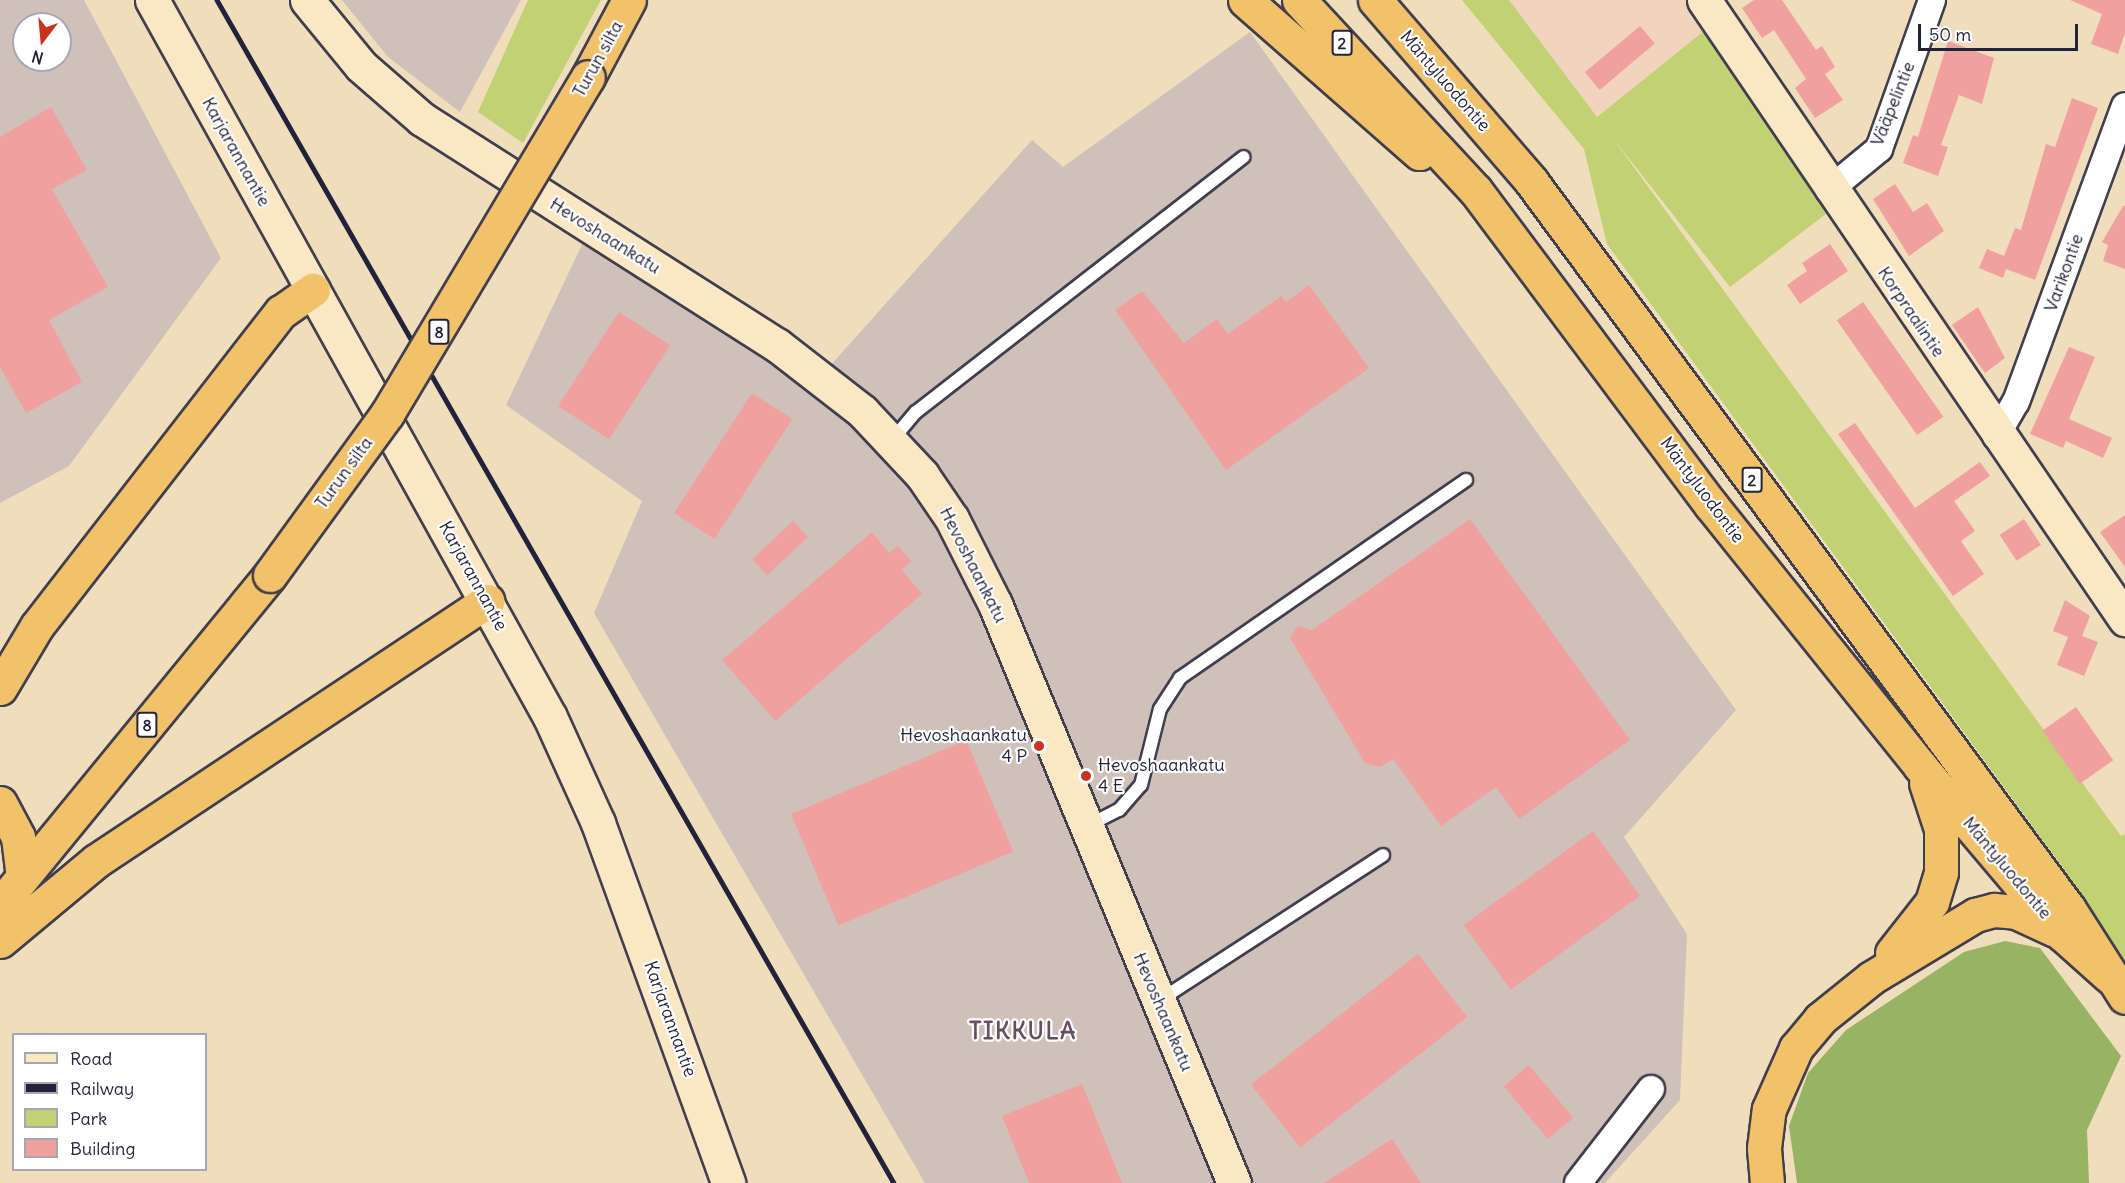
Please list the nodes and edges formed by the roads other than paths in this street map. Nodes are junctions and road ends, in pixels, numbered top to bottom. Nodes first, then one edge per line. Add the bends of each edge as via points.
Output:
1 (152, 0) edge
2 (307, 0) edge
3 (1245, 0) edge
4 (1299, 0) edge
5 (1375, 0) edge
6 (1704, 0) edge
7 (1932, 0) edge
8 (628, 3) edge
9 (2125, 106) edge
10 (1244, 157) dead end
11 (1829, 190) junction
12 (1476, 191) junction
13 (313, 290) junction
14 (1996, 436) junction
15 (892, 439) junction
16 (1466, 480) dead end
17 (487, 601) junction
18 (2125, 619) edge
19 (0, 688) edge
20 (1920, 766) junction
21 (0, 803) edge
22 (1086, 827) junction
23 (1383, 855) dead end
24 (23, 875) junction
25 (0, 905) edge
26 (2062, 934) junction
27 (0, 941) edge
28 (1872, 978) junction
29 (2117, 986) edge
30 (1159, 1001) junction
31 (1651, 1089) dead end
32 (729, 1183) edge
33 (1234, 1183) edge
34 (1578, 1183) edge
35 (1767, 1183) edge

1 - 13 street, Karjarannantie
2 - 15 street, Hevoshaankatu via 361,66 422,119 777,345
3 - 12 highway via 1451,183
4 - 12 highway, Mäntyluodontie / 2
5 - 29 highway, Mäntyluodontie / 2 via 1531,181 2068,909
6 - 11 street, Korpraalintie
7 - 11 street, Vääpelintie via 1879,149
8 - 24 highway, Turun silta / 8, bridge via 400,395 270,574
9 - 14 street, Varikontie via 2016,402
10 - 15 lane via 916,412
11 - 14 street, Korpraalintie
12 - 20 highway, Mäntyluodontie / 2 via 1711,505
13 - 17 street, Karjarannantie
13 - 19 highway via 281,312 37,626
14 - 18 street, Korpraalintie
15 - 22 street, Hevoshaankatu via 952,519 976,564
16 - 22 lane via 1180,678 1160,708 1141,785 1119,810
17 - 27 highway via 96,861
17 - 32 street, Karjarannantie via 550,717 598,824
20 - 26 highway, Mäntyluodontie / 2
20 - 28 highway via 1941,829 1941,872 1932,902
21 - 24 highway via 18,837
22 - 30 street, Hevoshaankatu
23 - 30 lane
24 - 25 highway, Turun silta / 8
26 - 28 highway via 2016,912 1994,910 1949,929
26 - 29 highway, Mäntyluodontie / 2
28 - 35 highway via 1821,1019 1779,1079 1764,1148
30 - 33 street, Hevoshaankatu
31 - 34 street

